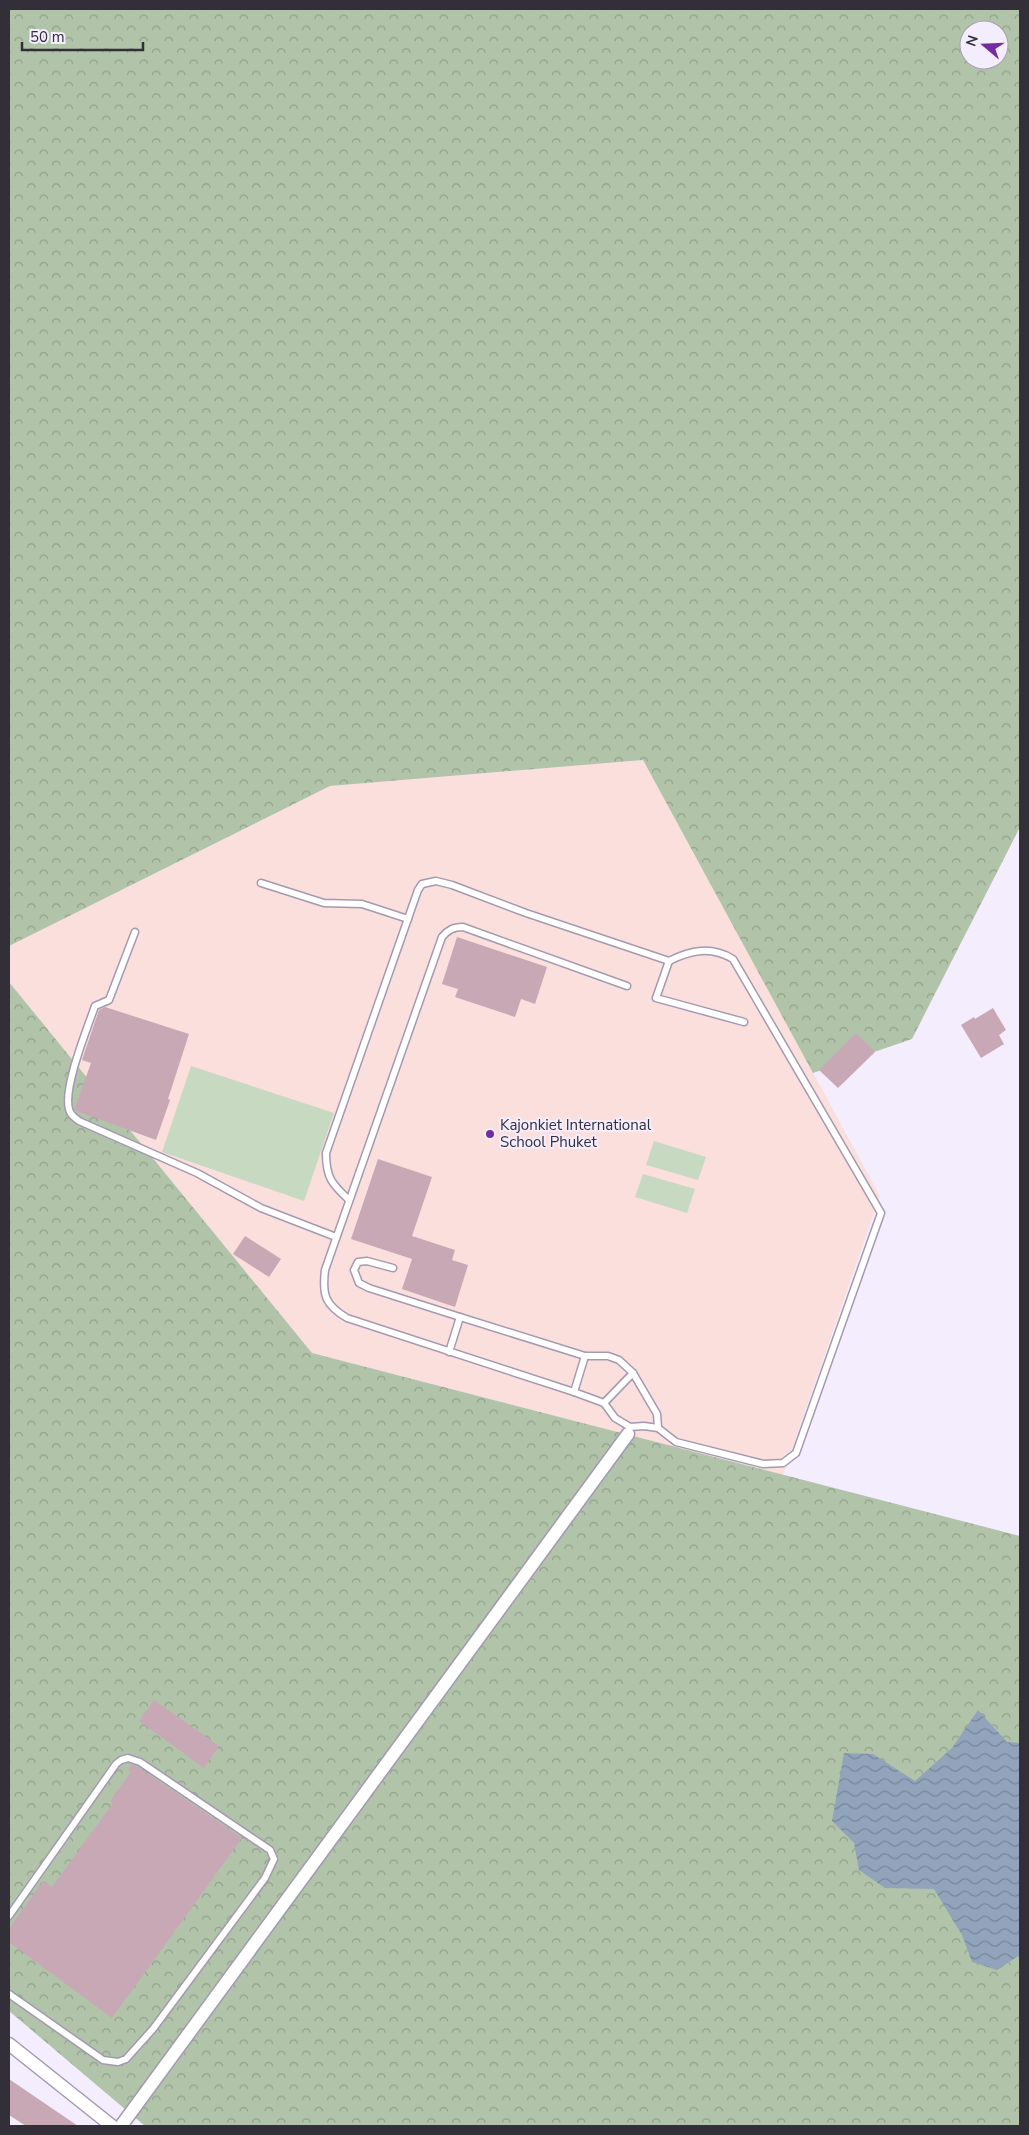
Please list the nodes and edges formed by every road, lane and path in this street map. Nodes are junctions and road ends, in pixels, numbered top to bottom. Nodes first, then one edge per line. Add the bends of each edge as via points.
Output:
1 (261, 883) dead end
2 (408, 919) junction
3 (135, 932) dead end
4 (669, 961) junction
5 (627, 986) dead end
6 (744, 1022) dead end
7 (349, 1200) junction
8 (336, 1236) junction
9 (392, 1268) dead end
10 (460, 1317) junction
11 (449, 1352) junction
12 (585, 1356) junction
13 (633, 1373) junction
14 (574, 1392) junction
15 (604, 1403) junction
16 (658, 1428) junction
17 (629, 1430) junction
18 (9, 1916) edge
19 (9, 1994) edge
20 (9, 2044) edge
21 (112, 2126) edge
22 (121, 2126) edge

1 - 2 lane via 324,903 362,904
2 - 4 lane via 422,884 436,881
2 - 7 lane via 326,1153 331,1184
3 - 8 lane via 109,1000 94,1006 69,1088 68,1108 72,1116 197,1173 261,1208
4 - 6 lane via 656,998
4 - 16 lane via 685,952 699,950 724,954 733,959 881,1212 796,1452 783,1463 763,1464 676,1442
5 - 7 lane via 463,927 448,930 442,937
7 - 8 lane
8 - 11 lane via 323,1286 326,1299 334,1310 348,1318
9 - 10 lane via 367,1261 358,1262 354,1270 359,1283 369,1288
10 - 11 lane
10 - 12 lane
11 - 14 lane
12 - 13 lane via 608,1356 619,1360
12 - 14 lane
13 - 15 lane
13 - 16 lane via 657,1414
14 - 15 lane
15 - 17 lane
16 - 17 lane via 644,1426
17 - 22 street
18 - 19 lane via 116,1764 128,1758 162,1775 270,1850 274,1859 265,1878 153,2029 126,2059 118,2062 103,2060
20 - 21 street

